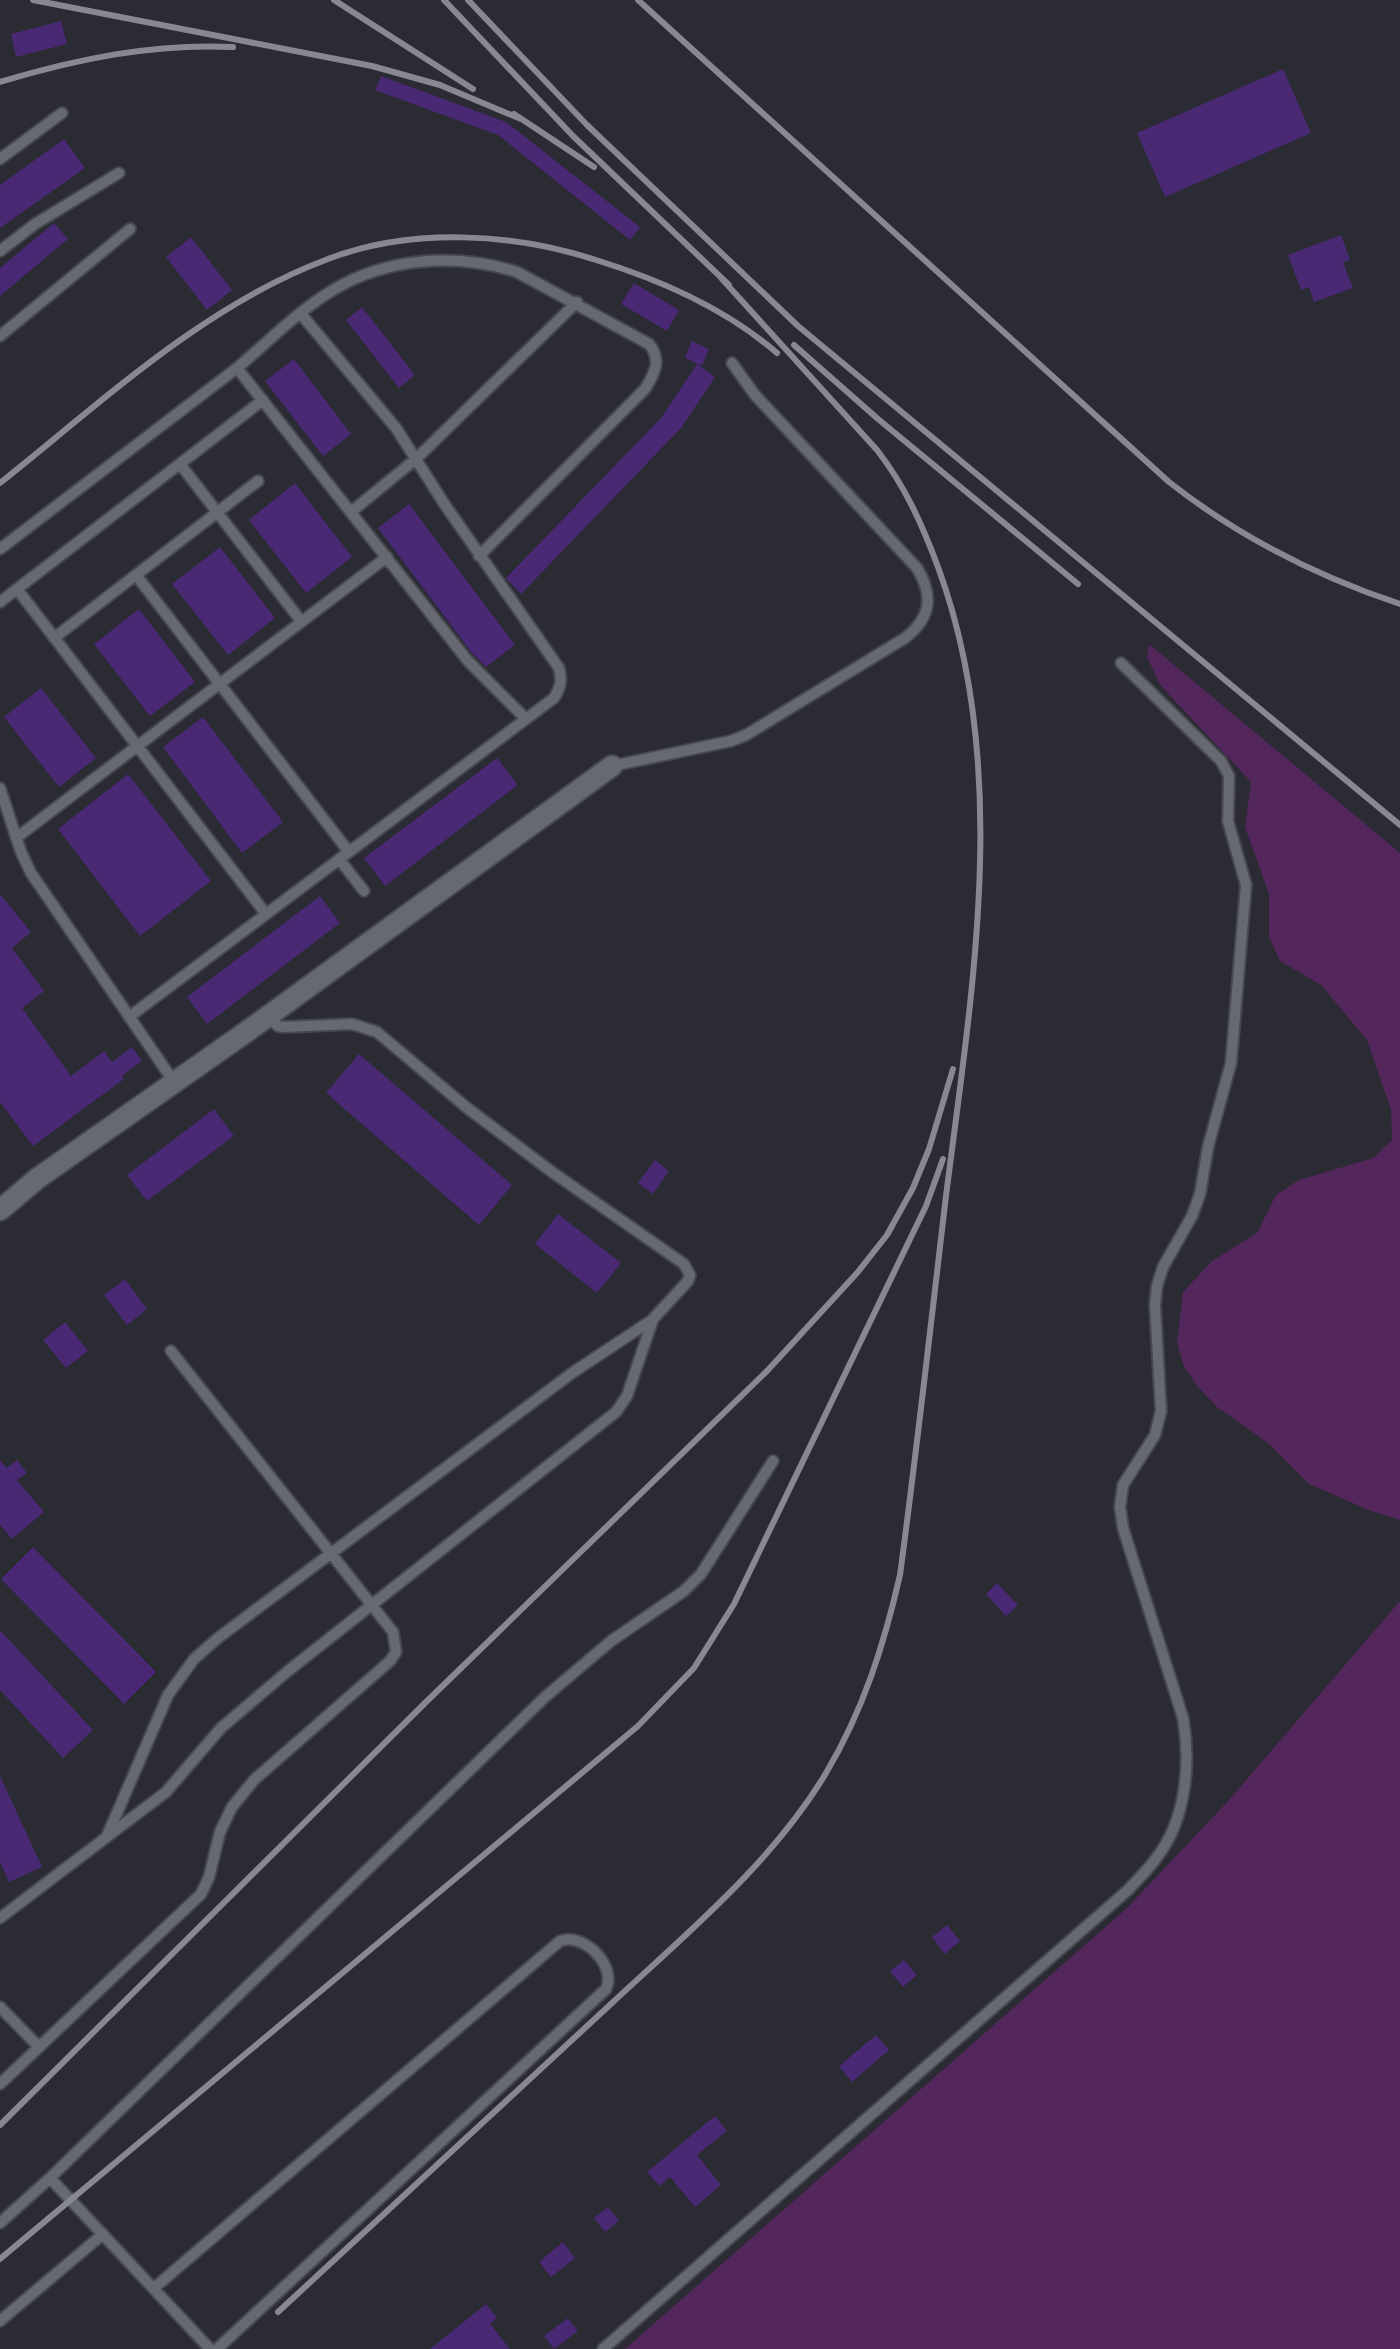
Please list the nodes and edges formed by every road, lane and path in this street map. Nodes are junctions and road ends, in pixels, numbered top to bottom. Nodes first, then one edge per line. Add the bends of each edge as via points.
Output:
1 (62, 113) dead end
2 (0, 159) edge
3 (119, 173) dead end
4 (130, 229) dead end
5 (0, 251) edge
6 (577, 302) junction
7 (301, 314) junction
8 (0, 336) edge
9 (732, 363) dead end
10 (237, 368) junction
11 (263, 400) junction
12 (417, 458) junction
13 (180, 464) junction
14 (258, 481) dead end
15 (217, 512) junction
16 (351, 512) junction
17 (0, 549) edge
18 (479, 556) junction
19 (387, 557) junction
20 (136, 575) junction
21 (17, 589) junction
22 (0, 602) edge
23 (301, 621) junction
24 (54, 638) junction
25 (1121, 663) dead end
26 (219, 684) junction
27 (526, 719) junction
28 (138, 745) junction
29 (612, 766) joint
30 (0, 788) edge
31 (16, 838) junction
32 (349, 852) junction
33 (339, 859) junction
34 (364, 891) dead end
35 (266, 914) junction
36 (129, 1017) junction
37 (268, 1017) junction
38 (174, 1082) junction
39 (0, 1210) edge
40 (653, 1319) junction
41 (171, 1351) dead end
42 (773, 1461) dead end
43 (331, 1554) junction
44 (372, 1605) junction
45 (106, 1837) junction
46 (0, 1918) edge
47 (0, 2007) edge
48 (39, 2047) junction
49 (0, 2084) edge
50 (50, 2178) junction
51 (0, 2223) edge
52 (103, 2234) junction
53 (154, 2288) junction
54 (0, 2321) edge
55 (210, 2349) edge
56 (217, 2349) edge
57 (603, 2349) edge

1 - 2 lane
3 - 5 lane
4 - 8 lane
6 - 7 lane via 494,264 444,260 370,272
6 - 12 lane
6 - 18 lane via 649,344 655,351 655,373
7 - 10 lane
7 - 12 lane
9 - 29 lane via 755,395 917,568 926,588 927,609 905,638 746,735
10 - 11 lane
10 - 17 lane
11 - 13 lane
11 - 16 lane
12 - 16 lane
12 - 18 lane
13 - 15 lane
13 - 21 lane
14 - 15 lane
15 - 20 lane
15 - 23 lane
16 - 19 lane
18 - 27 lane via 559,668 560,689
19 - 23 lane
19 - 27 lane via 468,661
20 - 24 lane
20 - 26 lane
21 - 22 lane
21 - 24 lane
23 - 26 lane
24 - 28 lane
25 - 57 lane via 1221,761 1229,776 1228,821 1246,885 1228,1084 1200,1194 1157,1286 1161,1411 1155,1435 1123,1485 1120,1507 1183,1718 1187,1738 1182,1803 1158,1856 1128,1890
26 - 28 lane
26 - 32 lane
27 - 32 lane
28 - 31 lane
28 - 35 lane
29 - 37 street
30 - 31 lane
31 - 36 lane via 31,873
32 - 33 lane
33 - 34 lane
33 - 35 lane
35 - 36 lane
36 - 38 lane
37 - 38 street
37 - 40 lane via 284,1027 352,1024 377,1032 552,1172 684,1264 688,1281
38 - 39 street
40 - 43 lane via 572,1373
40 - 44 lane via 627,1396 616,1412
41 - 43 lane
42 - 50 lane via 701,1574 684,1591 611,1641 545,1697
43 - 44 lane
43 - 45 lane via 218,1638 179,1677
44 - 45 lane via 221,1728 166,1792
44 - 48 lane via 397,1642 390,1661 254,1780 220,1832 201,1894
45 - 46 lane
47 - 48 lane
48 - 49 lane
50 - 51 lane
50 - 52 lane
52 - 53 lane
52 - 54 lane
53 - 55 lane
53 - 56 lane via 560,1941 584,1942 606,1966 606,1989

